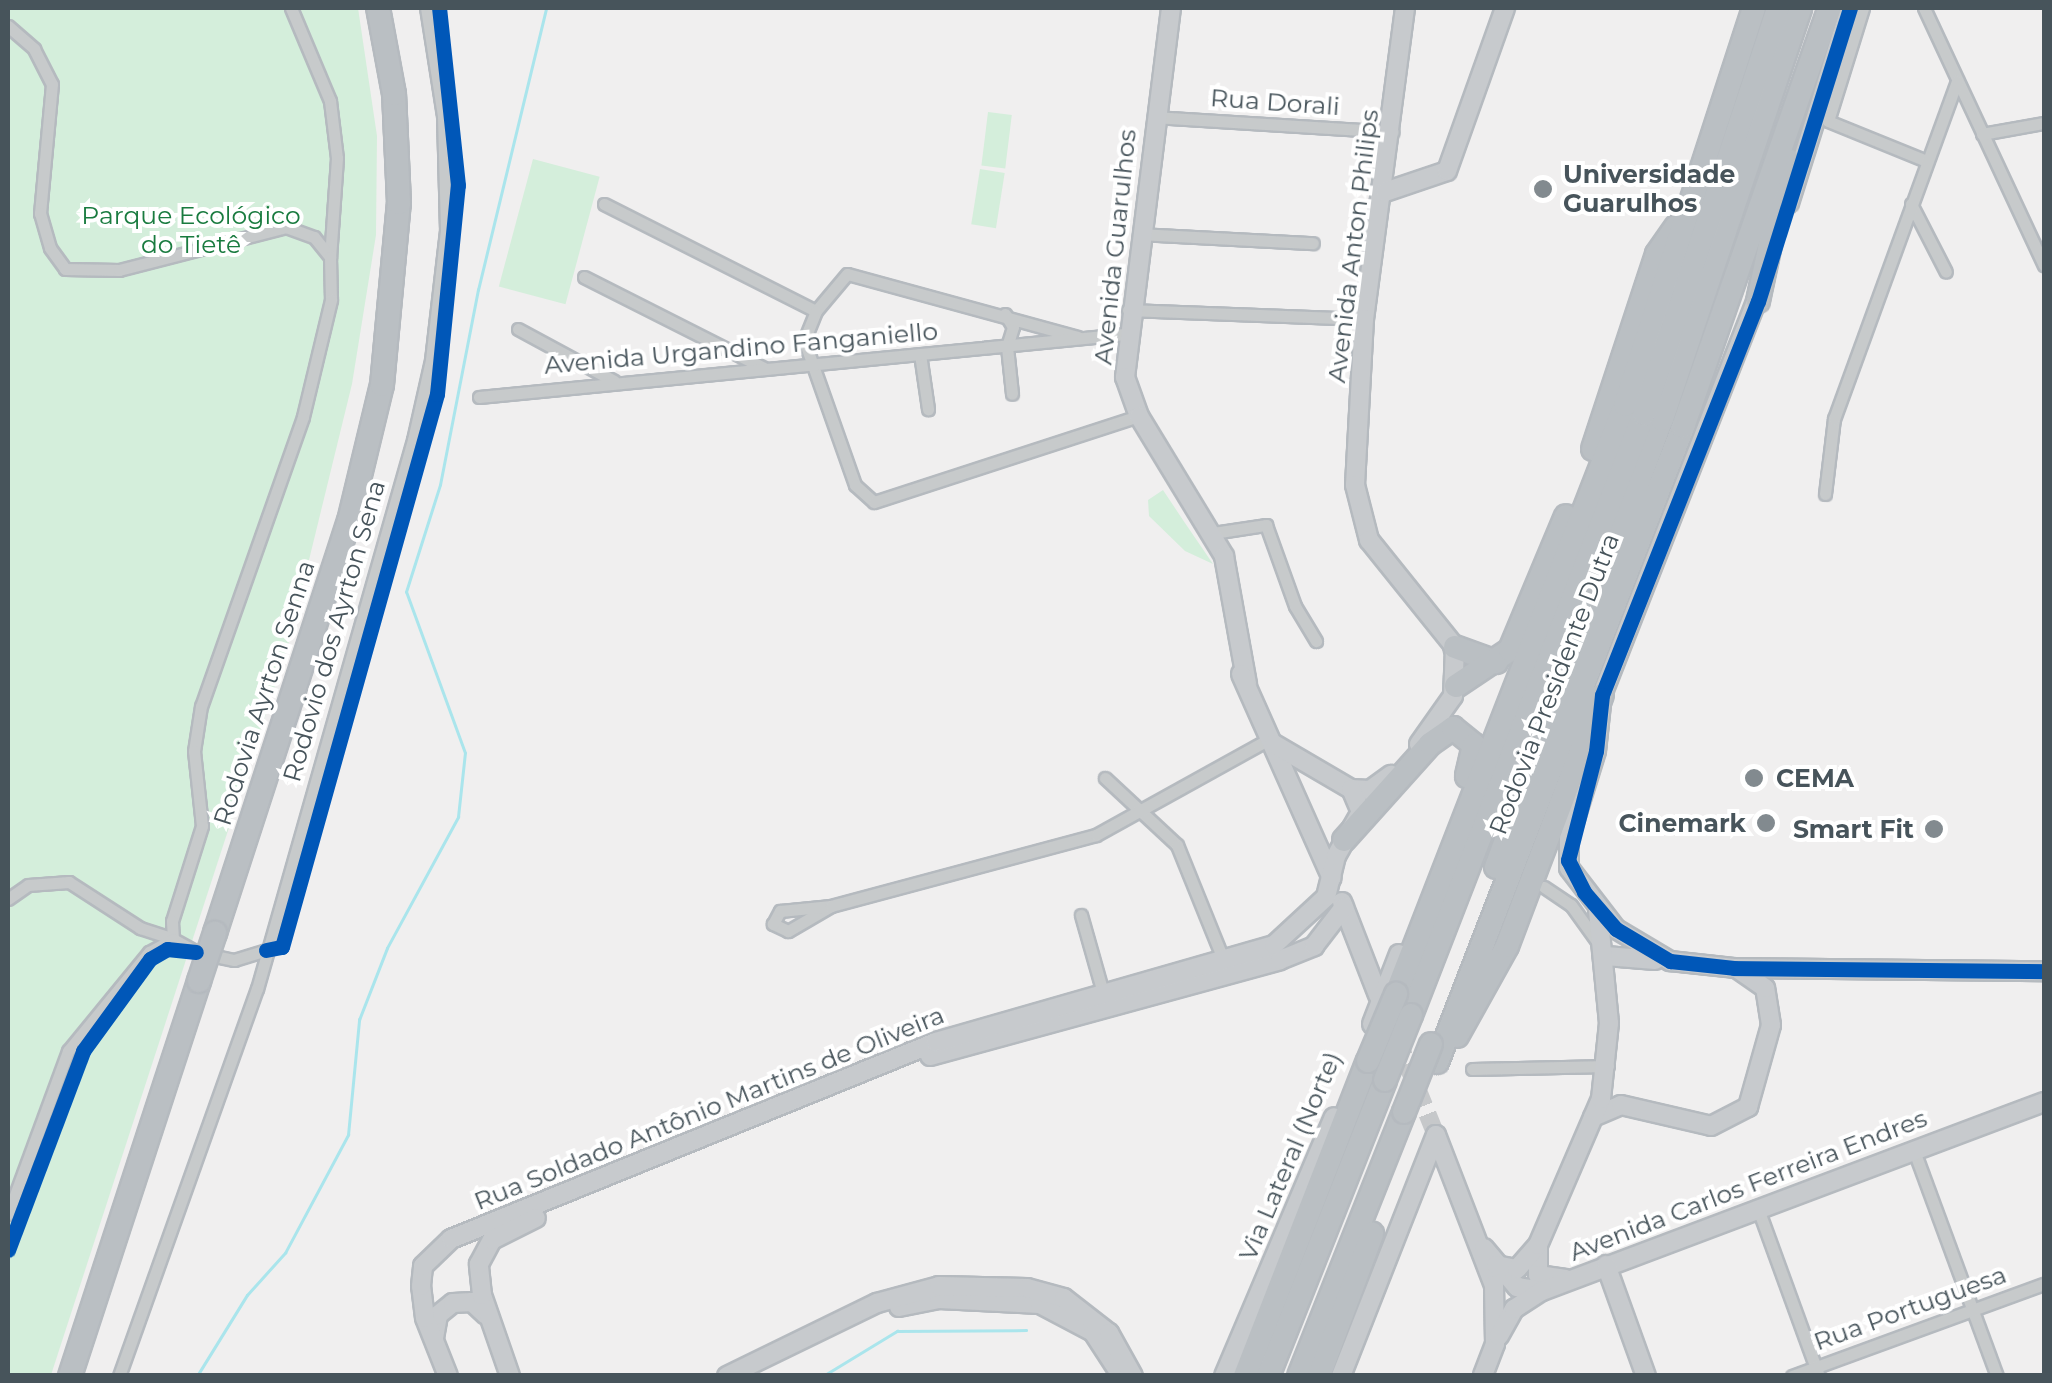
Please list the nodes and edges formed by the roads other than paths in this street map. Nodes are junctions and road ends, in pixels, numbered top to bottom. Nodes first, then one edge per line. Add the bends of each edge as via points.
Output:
1 (292, 8) edge
2 (378, 8) edge
3 (426, 8) edge
4 (1170, 8) edge
5 (1406, 8) edge
6 (1504, 8) edge
7 (1739, 8) edge
8 (1754, 8) edge
9 (1778, 8) edge
10 (1800, 8) edge
11 (1830, 8) edge
12 (1850, 8) edge
13 (1863, 8) edge
14 (1924, 8) edge
15 (8, 26) edge
16 (1958, 80) junction
17 (1155, 117) junction
18 (2044, 123) edge
19 (1789, 126) junction
20 (1393, 132) junction
21 (1982, 134) junction
22 (1924, 160) junction
23 (1696, 182) junction
24 (1393, 184) junction
25 (604, 204) dead end
26 (1911, 204) junction
27 (1689, 208) junction
28 (1140, 234) junction
29 (1312, 243) dead end
30 (330, 257) junction
31 (2044, 264) edge
32 (1946, 272) dead end
33 (584, 277) dead end
34 (1758, 301) junction
35 (1128, 310) junction
36 (816, 311) junction
37 (1005, 314) junction
38 (1364, 320) junction
39 (518, 329) dead end
40 (1126, 334) junction
41 (1078, 336) junction
42 (1007, 346) junction
43 (920, 354) junction
44 (812, 365) junction
45 (764, 368) junction
46 (614, 381) junction
47 (1012, 394) dead end
48 (479, 397) dead end
49 (928, 409) dead end
50 (1138, 416) junction
51 (1825, 494) dead end
52 (1213, 534) junction
53 (1316, 641) dead end
54 (1455, 647) junction
55 (1496, 662) junction
56 (1456, 686) junction
57 (1602, 695) junction
58 (1272, 741) junction
59 (1321, 776) junction
60 (1105, 778) dead end
61 (1351, 790) junction
62 (1296, 800) junction
63 (1140, 812) junction
64 (1344, 840) junction
65 (1331, 875) junction
66 (1544, 887) dead end
67 (8, 899) edge
68 (831, 906) dead end
69 (1344, 907) junction
70 (1598, 910) junction
71 (1081, 915) dead end
72 (173, 940) junction
73 (1358, 943) junction
74 (1314, 946) junction
75 (266, 950) junction
76 (1277, 953) junction
77 (1399, 954) junction
78 (1606, 956) junction
79 (1223, 958) junction
80 (1670, 961) junction
81 (1780, 966) junction
82 (1734, 968) junction
83 (2044, 971) edge
84 (1159, 986) junction
85 (1392, 990) junction
86 (1103, 993) junction
87 (1771, 1025) junction
88 (1436, 1053) junction
89 (1472, 1070) dead end
90 (1607, 1072) junction
91 (2044, 1102) edge
92 (1621, 1104) junction
93 (1592, 1117) junction
94 (1408, 1120) junction
95 (1913, 1148) junction
96 (1342, 1187) junction
97 (1757, 1206) junction
98 (8, 1214) edge
99 (1538, 1246) junction
100 (1484, 1248) junction
101 (1606, 1264) junction
102 (1496, 1265) junction
103 (1570, 1280) junction
104 (2044, 1284) edge
105 (1542, 1291) junction
106 (1972, 1310) junction
107 (490, 1319) junction
108 (434, 1338) junction
109 (1496, 1344) junction
110 (1233, 1370) edge
111 (1817, 1371) edge
112 (1326, 1372) edge
113 (70, 1376) edge
114 (119, 1376) edge
115 (448, 1376) edge
116 (510, 1376) edge
117 (727, 1376) edge
118 (754, 1376) edge
119 (1121, 1376) edge
120 (1133, 1376) edge
121 (1258, 1376) edge
122 (1268, 1376) edge
123 (1299, 1376) edge
124 (1483, 1376) edge
125 (1646, 1376) edge
126 (1792, 1376) edge
127 (1997, 1376) edge

1 - 30 street via 330,101 337,158
2 - 113 highway, Rodovia Ayrton Senna, bridge via 394,94 399,204 382,385 349,521
3 - 75 street, Rodovio dos Ayrton Sena via 443,116 446,230 431,360 366,615
4 - 17 street, Avenida Guarulhos
5 - 20 street, Avenida Anton Philips
6 - 24 street via 1454,160 1440,177
7 - 23 highway via 1697,144
8 - 23 highway, Rodovia Presidente Dutra
9 - 96 highway, Rodovia Presidente Dutra, bridge via 1644,414
10 - 88 highway, Rodovia Presidente Dutra
11 - 19 highway, Rodovia Presidente Dutra
12 - 34 street
13 - 22 street via 1830,124
14 - 16 street
15 - 30 street via 34,49 52,84 40,213 64,269 119,270 286,227 314,236
16 - 21 street
16 - 22 street
17 - 20 street, Rua Dorali
17 - 28 street, Avenida Guarulhos
18 - 21 street
19 - 34 highway via 1786,180
19 - 88 highway, Rodovia Presidente Dutra via 1683,427
20 - 24 street, Avenida Anton Philips
21 - 31 street
22 - 26 street
23 - 27 highway, Rodovia Presidente Dutra
24 - 38 street, Avenida Anton Philips
25 - 36 street
26 - 32 street
26 - 51 street via 1834,419
27 - 55 highway via 1658,254 1587,467 1514,642
27 - 85 highway, Rodovia Presidente Dutra via 1625,404
28 - 29 street
28 - 35 street, Avenida Guarulhos
30 - 72 street via 331,300 303,417 201,706 194,750 202,826 172,921
33 - 45 street
34 - 57 street
35 - 38 street
35 - 40 street, Avenida Guarulhos
36 - 37 street via 840,277 860,274
36 - 44 street via 804,340
37 - 41 street
37 - 42 street via 1013,327
38 - 54 street, Avenida Anton Philips via 1356,507 1369,540
39 - 46 street
40 - 41 street, Avenida Urgandino Fanganiello
40 - 50 street, Avenida Guarulhos via 1124,377
41 - 42 street, Avenida Urgandino Fanganiello
42 - 43 street, Avenida Urgandino Fanganiello
42 - 47 street
43 - 44 street, Avenida Urgandino Fanganiello
43 - 49 street
44 - 45 street, Avenida Urgandino Fanganiello
44 - 50 street via 855,485 874,502
45 - 46 street, Avenida Urgandino Fanganiello
46 - 48 street, Avenida Urgandino Fanganiello
50 - 52 street, Avenida Guarulhos
52 - 53 street via 1266,524
52 - 58 street, Avenida Guarulhos via 1231,587 1247,684
54 - 55 highway
54 - 56 street
55 - 56 highway
56 - 61 street via 1442,718 1387,779 1370,790
57 - 70 street via 1596,751 1567,850 1575,879
57 - 88 highway via 1500,962 1466,1024
58 - 59 street
58 - 62 street, Avenida Guarulhos
58 - 63 street
59 - 61 street
59 - 62 street via 1301,786
60 - 63 street
61 - 64 street via 1361,812
62 - 65 street, Avenida Guarulhos
63 - 68 street via 1073,843
63 - 79 street via 1177,845
64 - 65 street
64 - 77 highway via 1436,737 1461,729 1474,753
65 - 69 street, Avenida Guarulhos
65 - 76 street, Rua Soldado Antônio Martins de Oliveira via 1323,902
66 - 78 street via 1579,914
67 - 72 street via 28,885 69,882 140,928
69 - 73 street, Avenida Guarulhos
69 - 74 street
70 - 78 street
70 - 80 street via 1629,940
71 - 86 street
72 - 75 street via 234,960
72 - 98 street via 150,952 68,1052
73 - 74 street
73 - 85 street, Avenida Guarulhos
74 - 76 street, Rua Soldado Antônio Martins de Oliveira
75 - 114 street, Rodovio dos Ayrton Sena
76 - 79 street, Rua Soldado Antônio Martins de Oliveira
76 - 84 street, Rua Soldado Antônio Martins de Oliveira
77 - 85 highway
77 - 110 street, Via Lateral (Norte)
78 - 80 street
78 - 90 street
79 - 84 street, Rua Soldado Antônio Martins de Oliveira
80 - 82 street
81 - 82 street
81 - 83 street
81 - 87 street
82 - 87 street via 1764,988
84 - 86 street, Rua Soldado Antônio Martins de Oliveira
84 - 107 street, Rua Soldado Antônio Martins de Oliveira via 896,1068 503,1232 479,1264
85 - 110 highway, Rodovia Presidente Dutra, bridge via 1368,1062
86 - 108 street, Rua Soldado Antônio Martins de Oliveira via 880,1062 451,1239 423,1266 421,1301
87 - 92 street via 1757,1092 1734,1118 1696,1126
88 - 94 highway, Rodovia Presidente Dutra, bridge
89 - 90 street
90 - 92 street
90 - 93 street
91 - 95 street, Avenida Carlos Ferreira Endres
92 - 93 street
93 - 99 street
94 - 112 highway, Rodovia Presidente Dutra
94 - 123 highway, Rodovia Presidente Dutra
95 - 97 street, Avenida Carlos Ferreira Endres
95 - 106 street
96 - 121 highway
96 - 122 highway, Rodovia Presidente Dutra
97 - 101 street, Avenida Carlos Ferreira Endres
97 - 111 street
99 - 102 street via 1518,1269
99 - 103 street via 1538,1274
100 - 102 street
100 - 109 street via 1497,1302
100 - 112 street via 1436,1136
101 - 103 street, Avenida Carlos Ferreira Endres
101 - 125 street
102 - 105 street via 1522,1290
103 - 105 street, Avenida Carlos Ferreira Endres
104 - 106 street, Rua Portuguesa
105 - 109 street via 1514,1309
106 - 111 street, Rua Portuguesa
106 - 127 street
107 - 108 street via 472,1302 453,1303 438,1316
107 - 116 street, Rua Soldado Antônio Martins de Oliveira
108 - 115 street, Rua Soldado Antônio Martins de Oliveira
109 - 124 street
111 - 126 street, Rua Portuguesa
117 - 120 street via 877,1303 939,1286 1027,1288 1064,1298 1110,1334
118 - 119 street via 886,1312 940,1299 1024,1301 1058,1310 1098,1337

